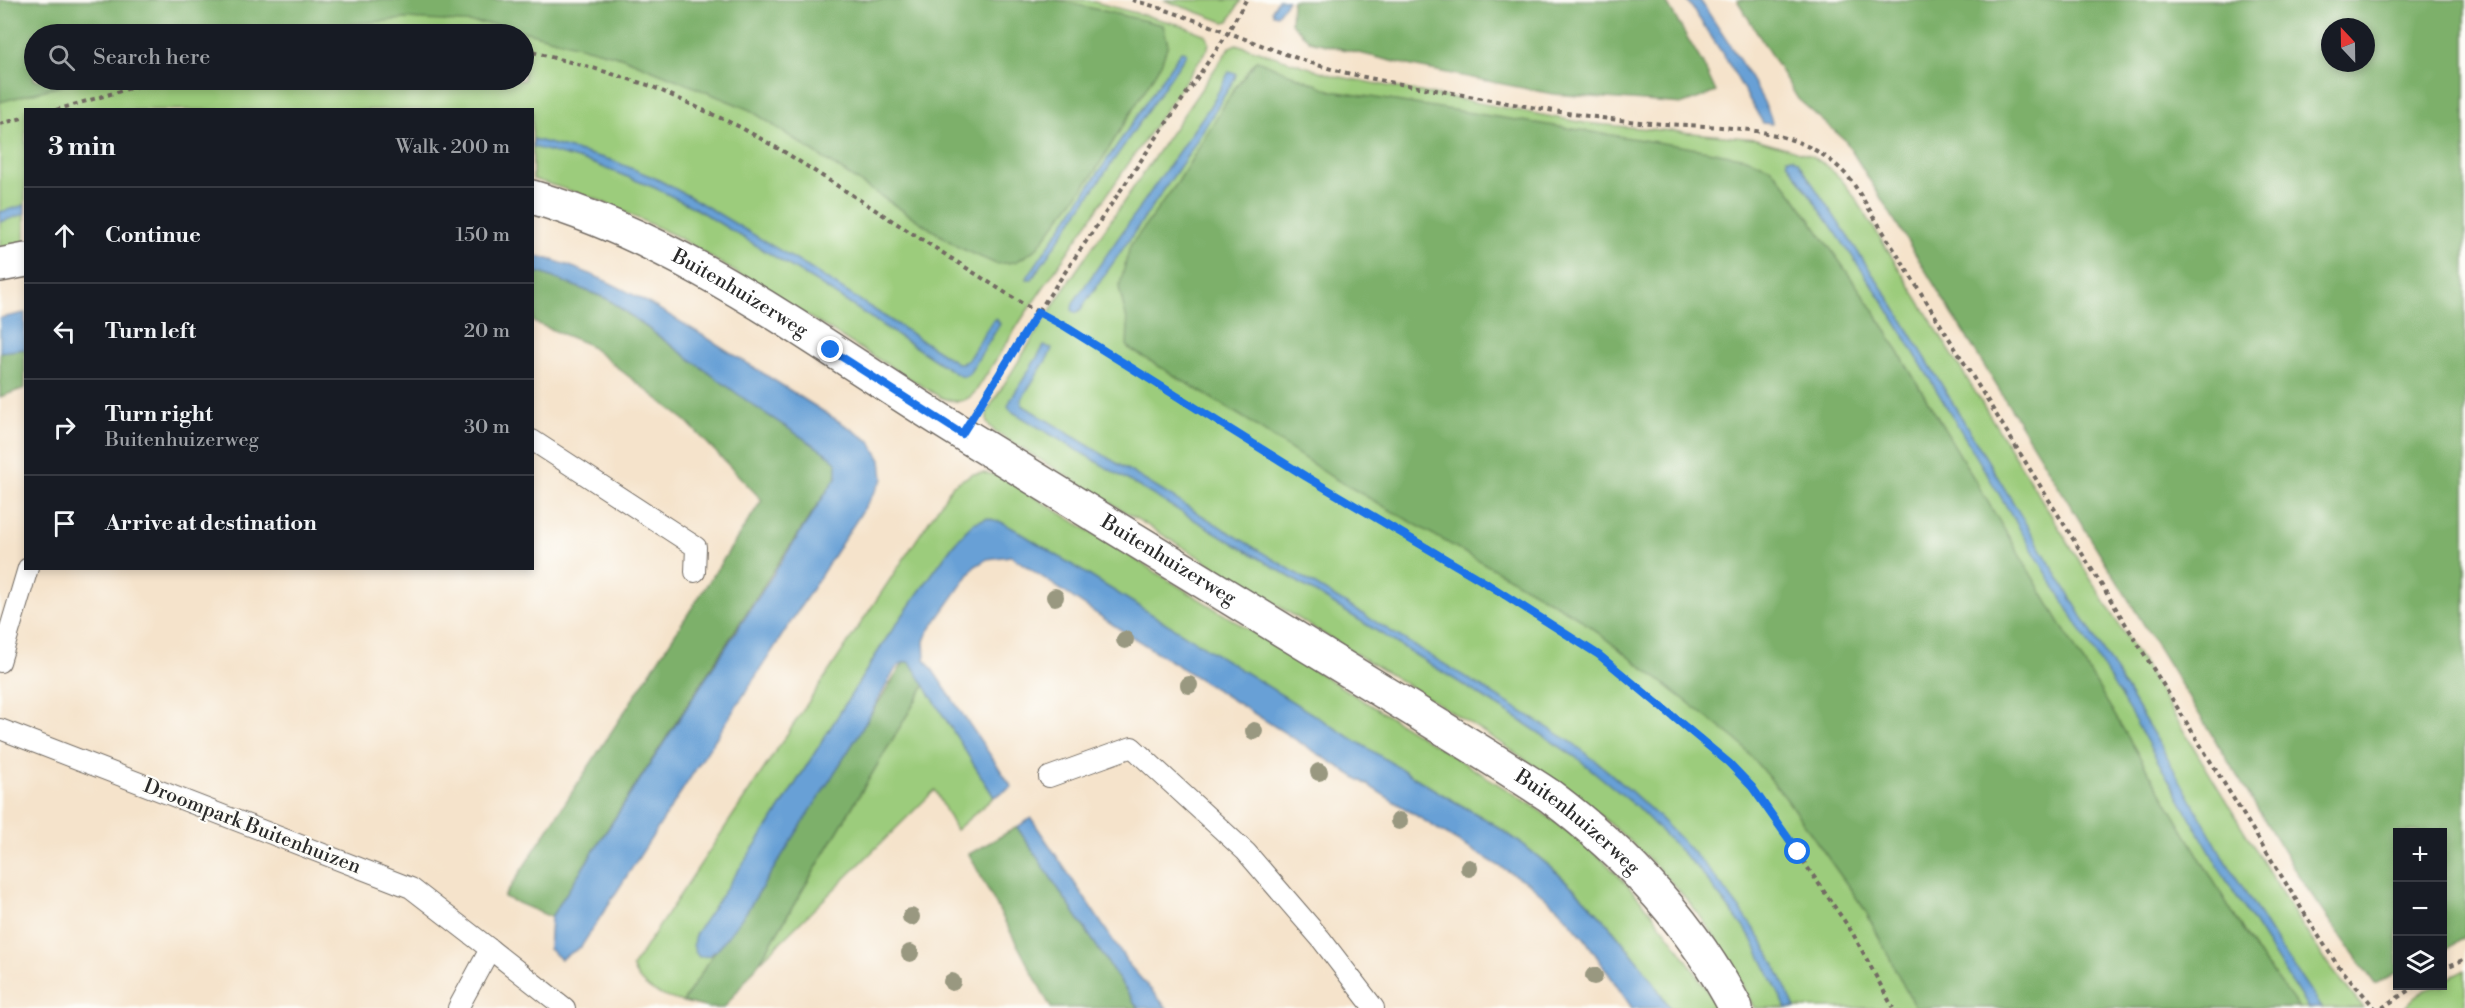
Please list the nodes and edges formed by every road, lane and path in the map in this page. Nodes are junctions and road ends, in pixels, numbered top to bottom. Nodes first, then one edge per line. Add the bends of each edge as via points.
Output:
1 (1132, 0) edge
2 (1245, 0) edge
3 (1227, 34) junction
4 (534, 53) edge
5 (124, 90) edge
6 (63, 108) edge
7 (24, 118) edge
8 (0, 124) edge
9 (534, 198) edge
10 (24, 260) edge
11 (0, 265) edge
12 (1038, 312) junction
13 (962, 434) junction
14 (534, 441) edge
15 (27, 570) edge
16 (695, 572) dead end
17 (0, 662) edge
18 (0, 729) edge
19 (1049, 777) dead end
20 (490, 949) junction
21 (2465, 959) edge
22 (2447, 967) edge
23 (2409, 990) edge
24 (458, 1008) edge
25 (565, 1008) edge
26 (1374, 1008) edge
27 (1736, 1008) edge
28 (1893, 1008) edge
29 (2375, 1008) edge
30 (2382, 1008) edge

1 - 3 path via 1175,12
2 - 3 path
3 - 12 path
3 - 29 path via 1346,73 1582,116 1765,133 1804,144 1833,160 1853,183 1917,284 2316,932
4 - 12 path via 651,86 740,127
5 - 6 path
7 - 8 path
9 - 13 street, Buitenhuizerweg via 608,223 721,282
10 - 11 street
12 - 13 path
12 - 28 path via 1599,655 1729,763 1752,787 1852,932
13 - 27 street, Buitenhuizerweg via 1563,806 1610,844 1658,894 1707,956
14 - 16 lane via 696,547
15 - 17 lane
18 - 20 lane, Droompark Buitenhuizen via 411,888
19 - 26 lane via 1132,747 1246,852
20 - 24 lane
20 - 25 lane, Droompark Buitenhuizen
21 - 22 path
23 - 30 path

